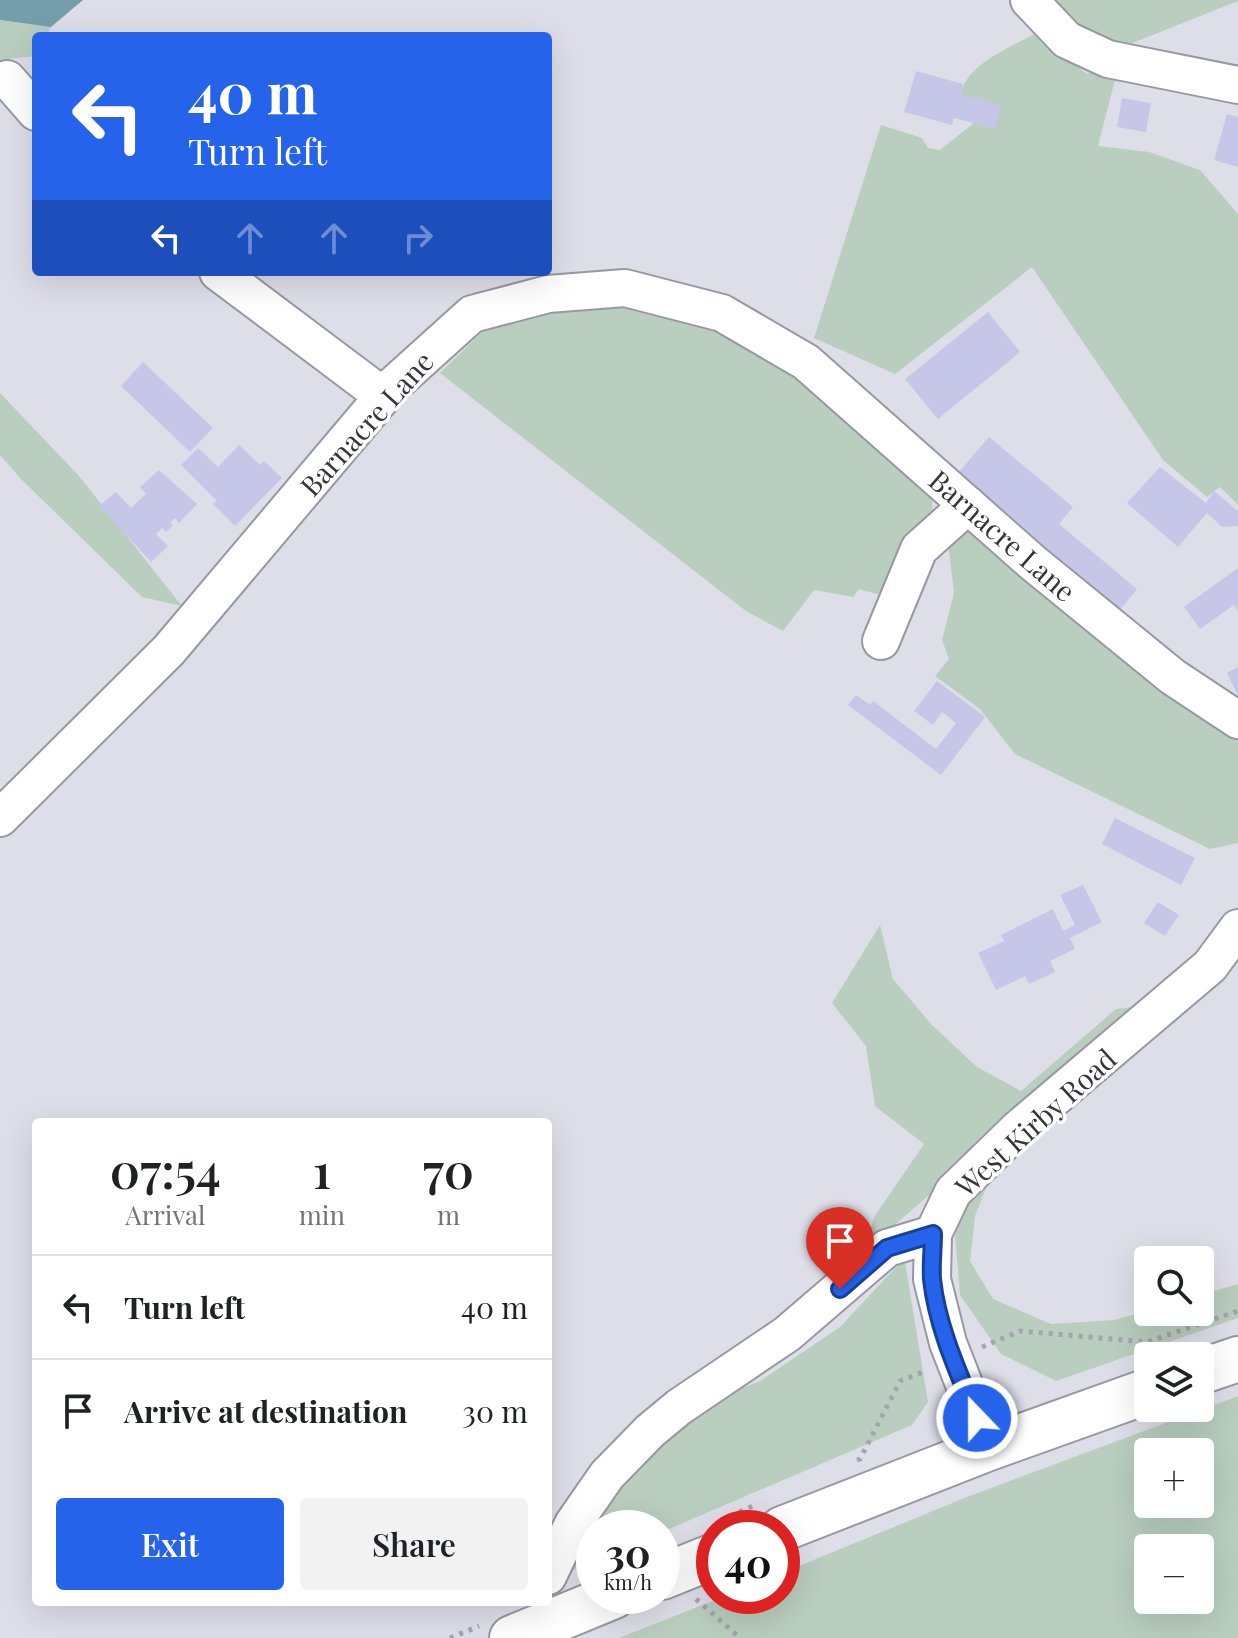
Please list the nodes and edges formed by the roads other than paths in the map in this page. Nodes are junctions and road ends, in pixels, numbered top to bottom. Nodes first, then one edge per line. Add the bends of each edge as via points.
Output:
1 (1029, 0) edge
2 (7, 79) dead end
3 (1238, 85) edge
4 (32, 107) edge
5 (223, 276) edge
6 (383, 396) junction
7 (968, 505) junction
8 (881, 641) dead end
9 (1238, 720) edge
10 (0, 818) edge
11 (1238, 928) edge
12 (933, 1234) junction
13 (1238, 1359) edge
14 (1214, 1367) edge
15 (1134, 1396) edge
16 (989, 1448) junction
17 (800, 1522) edge
18 (552, 1568) edge
19 (576, 1608) edge
20 (529, 1622) edge

1 - 3 street via 1067,40 1108,59
2 - 4 street
5 - 6 street
6 - 7 street, Barnacre Lane via 472,314 548,294 625,288 722,313 806,362
6 - 10 street, Barnacre Lane via 169,650
7 - 8 street via 919,549
7 - 9 street, Barnacre Lane via 1173,677
11 - 12 street, West Kirby Road via 1210,966 1019,1128 953,1192
12 - 16 street, West Kirby Road via 932,1279 948,1343
12 - 18 street via 887,1248 787,1334 650,1431 607,1475 573,1524
13 - 14 main road
15 - 16 main road
16 - 17 main road
19 - 20 main road

